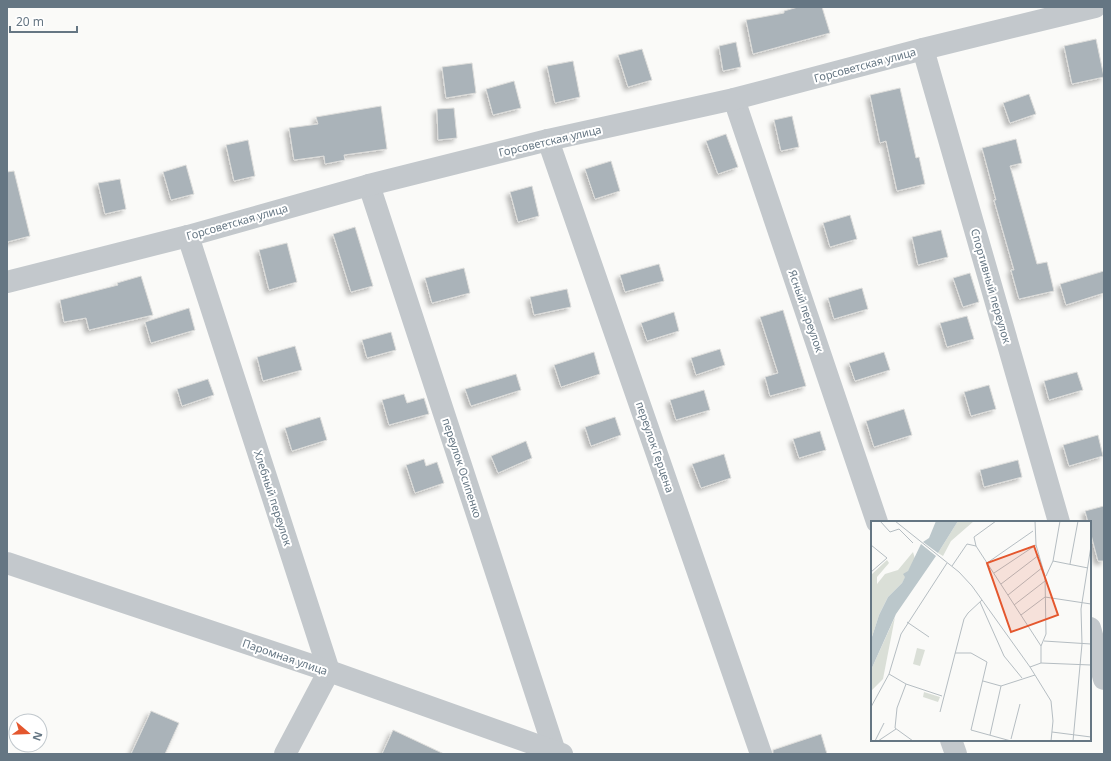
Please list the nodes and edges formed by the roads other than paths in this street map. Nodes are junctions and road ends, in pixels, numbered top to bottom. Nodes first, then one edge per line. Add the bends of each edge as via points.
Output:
1 (1095, 7) edge
2 (923, 49) junction
3 (734, 99) junction
4 (548, 140) junction
5 (369, 185) junction
6 (188, 236) junction
7 (7, 282) edge
8 (877, 521) edge
9 (1060, 521) edge
10 (7, 563) edge
11 (1091, 632) edge
12 (329, 671) junction
13 (1104, 679) edge
14 (951, 741) edge
15 (559, 753) edge
16 (285, 754) edge
17 (761, 754) edge
18 (956, 754) edge

1 - 2 street, Горсоветская улица
2 - 3 street, Горсоветская улица
2 - 9 street, Спортивный переулок
3 - 4 street, Горсоветская улица
3 - 8 street, Ясный переулок
4 - 5 street, Горсоветская улица
4 - 17 street, переулок Герцена
5 - 6 street, Горсоветская улица
5 - 15 street, переулок Осипенко
6 - 7 street, Горсоветская улица
6 - 12 street, Хлебный переулок
10 - 12 street, Паромная улица
11 - 13 street
12 - 15 street, Паромная улица
12 - 16 street
14 - 18 street

